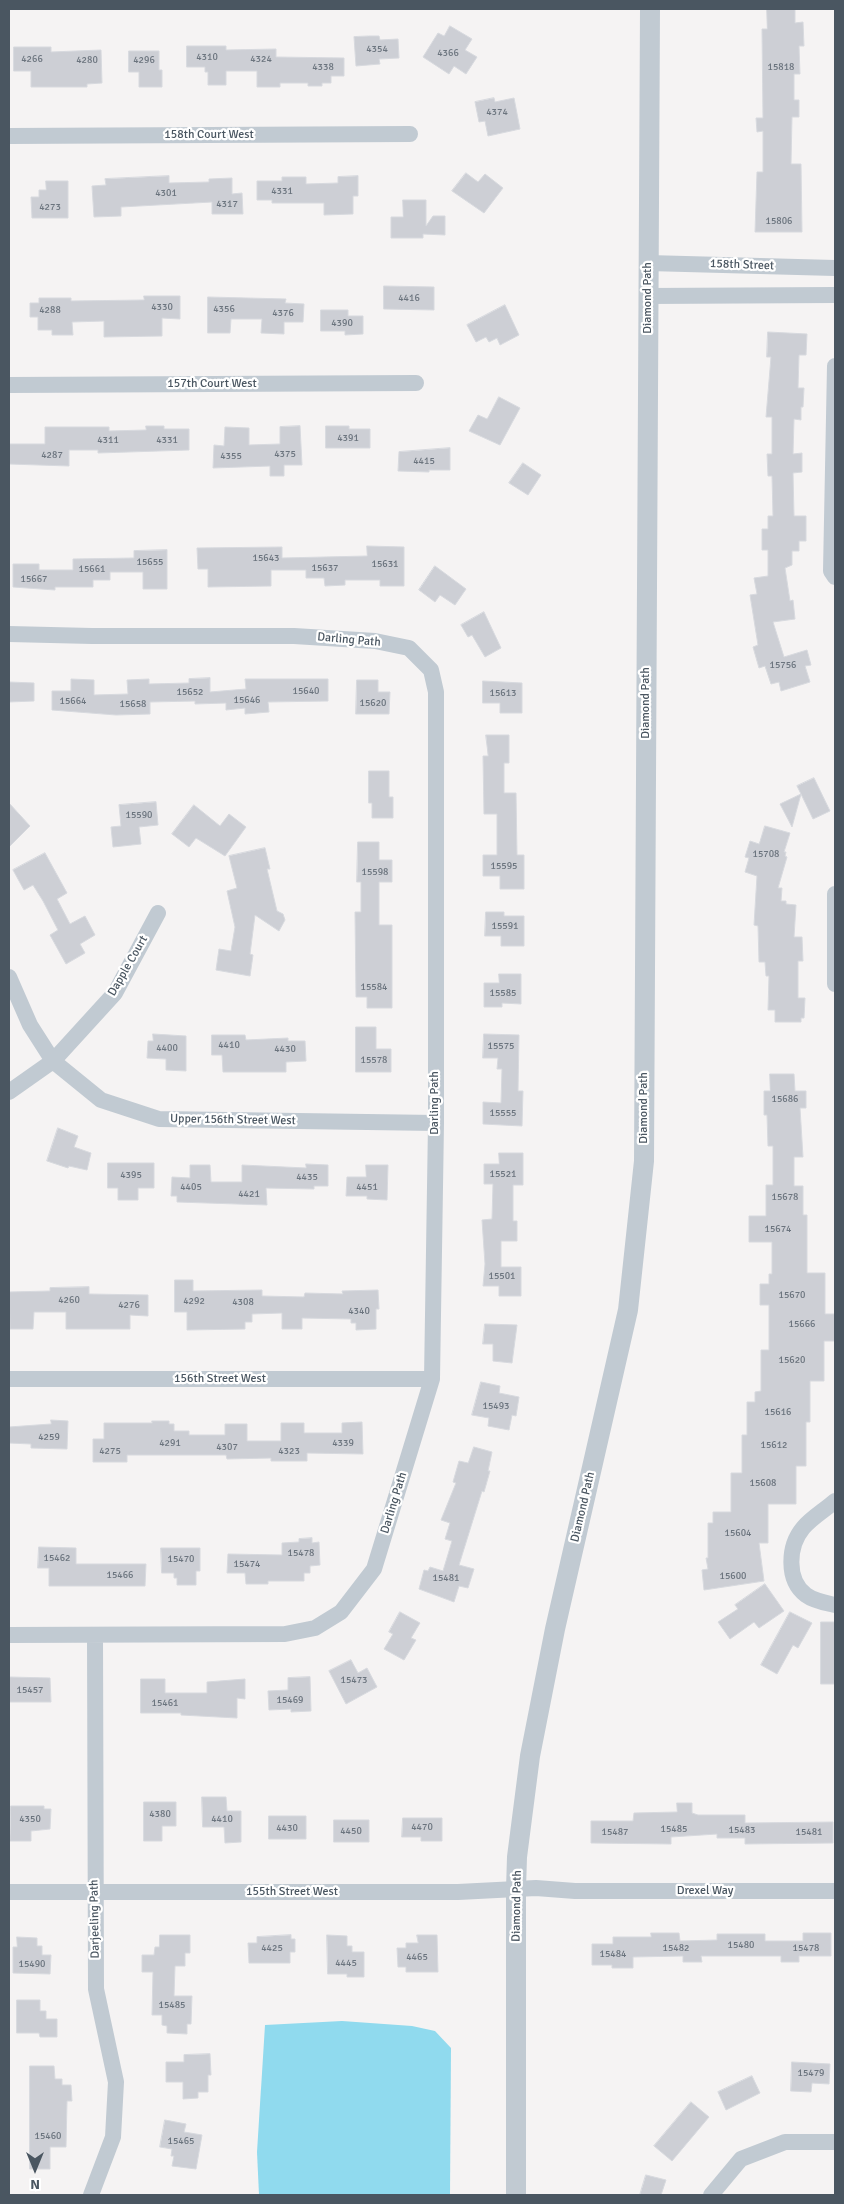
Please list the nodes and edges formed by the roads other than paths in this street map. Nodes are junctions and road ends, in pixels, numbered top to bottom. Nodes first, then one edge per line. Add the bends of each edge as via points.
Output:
1 (650, 9) edge
2 (410, 134) dead end
3 (9, 136) edge
4 (648, 262) junction
5 (835, 268) edge
6 (835, 295) edge
7 (648, 296) junction
8 (835, 366) edge
9 (416, 383) dead end
10 (9, 385) edge
11 (835, 577) edge
12 (9, 634) edge
13 (835, 894) edge
14 (158, 913) dead end
15 (9, 976) edge
16 (835, 984) edge
17 (53, 1061) junction
18 (9, 1092) edge
19 (436, 1123) junction
20 (9, 1379) edge
21 (432, 1379) junction
22 (835, 1501) edge
23 (835, 1605) edge
24 (9, 1635) edge
25 (95, 1636) junction
26 (516, 1889) junction
27 (575, 1891) joint
28 (835, 1891) edge
29 (9, 1892) edge
30 (95, 1892) junction
31 (835, 2142) edge
32 (91, 2195) edge
33 (516, 2195) edge
34 (711, 2195) edge

1 - 4 street, Diamond Path
2 - 3 street, 158th Court West
4 - 5 street, 158th Street
4 - 7 street, Diamond Path
6 - 7 street
7 - 26 street, Diamond Path via 644,1161 628,1310 555,1629 530,1756
8 - 11 street via 831,571
9 - 10 street, 157th Court West
12 - 19 street, Darling Path via 294,636 375,641 409,648 431,670 436,692
13 - 16 street
14 - 17 street, Dapple Court via 115,993
15 - 17 street, Upper 156th Street West via 30,1025
17 - 18 street, Dapple Court
17 - 19 street, Upper 156th Street West via 102,1100 159,1119
19 - 21 street, Darling Path
20 - 21 street, 156th Street West
21 - 25 street, Darling Path via 374,1569 341,1612 315,1628 285,1634
22 - 23 street via 803,1528 794,1543 790,1564 805,1595
24 - 25 street, Darling Path
25 - 30 street, Darjeeling Path
26 - 27 street, 155th Street West
26 - 30 street, 155th Street West via 448,1892
26 - 33 street, Diamond Path
27 - 28 street, Drexel Way
29 - 30 street, 155th Street West
30 - 32 street, Darjeeling Path via 96,1989 116,2082 113,2137
31 - 34 street via 785,2142 741,2159

